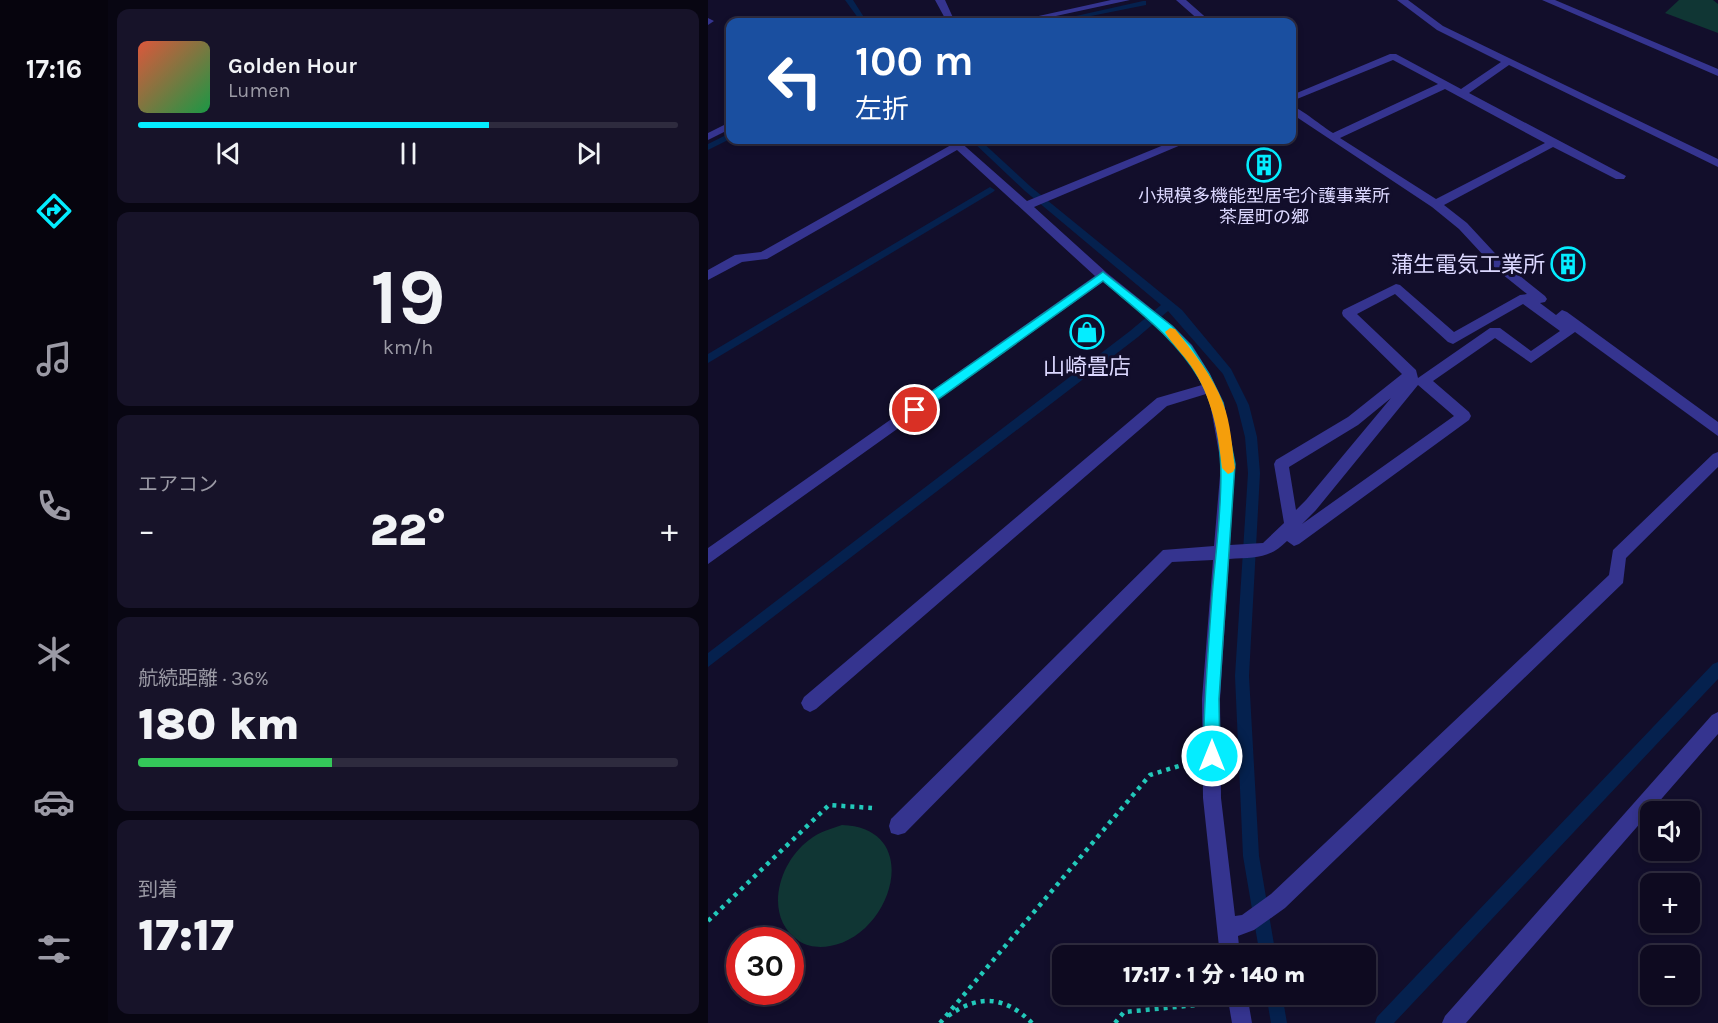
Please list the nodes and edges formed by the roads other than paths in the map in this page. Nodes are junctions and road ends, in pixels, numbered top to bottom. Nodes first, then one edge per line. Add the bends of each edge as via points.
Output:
1 (940, 0) edge
2 (1125, 0) edge
3 (1181, 0) edge
4 (1402, 0) edge
5 (1547, 0) edge
6 (1091, 3) edge
7 (949, 18) edge
8 (1033, 18) edge
9 (1201, 18) edge
10 (1507, 62) junction
11 (1718, 73) edge
12 (1445, 85) junction
13 (1462, 93) junction
14 (1296, 96) edge
15 (1296, 112) edge
16 (726, 127) edge
17 (708, 137) edge
18 (1333, 137) junction
19 (1553, 143) junction
20 (952, 144) edge
21 (957, 144) edge
22 (1174, 144) edge
23 (1718, 163) edge
24 (1620, 176) dead end
25 (1436, 204) junction
26 (1031, 205) junction
27 (708, 276) edge
28 (1103, 276) junction
29 (1536, 301) junction
30 (1210, 388) junction
31 (1718, 430) edge
32 (1718, 458) edge
33 (1292, 525) junction
34 (1223, 550) junction
35 (708, 557) edge
36 (810, 703) dead end
37 (1718, 721) edge
38 (898, 826) dead end
39 (1226, 929) junction
40 (1228, 945) edge
41 (1238, 1005) edge
42 (1242, 1023) edge
43 (1452, 1023) edge

1 - 7 street
2 - 6 street
3 - 9 street
4 - 10 street via 1440,28
5 - 11 street
6 - 8 street
10 - 13 street
10 - 23 street
12 - 13 street
12 - 14 street via 1393,56
12 - 18 street
13 - 19 street
15 - 18 street
16 - 17 street
18 - 25 street
19 - 24 street
19 - 25 street
20 - 27 street via 763,256 739,258
21 - 26 street
22 - 26 street
25 - 29 street
26 - 28 street
28 - 30 street via 1187,350
28 - 35 street
29 - 31 street
29 - 33 street via 1413,380
29 - 33 street via 1569,331 1531,358 1495,331 1423,381 1464,416 1294,539
29 - 33 street via 1524,298 1453,339 1396,288 1348,313 1411,374 1353,421 1281,464
30 - 34 street via 1220,414 1228,464
30 - 36 street via 1162,402
32 - 39 street via 1618,555 1617,578 1278,901 1247,923
33 - 34 street via 1264,550
34 - 38 street via 1168,555
34 - 39 street via 1212,699 1212,798
37 - 43 street
39 - 40 street
41 - 42 street

